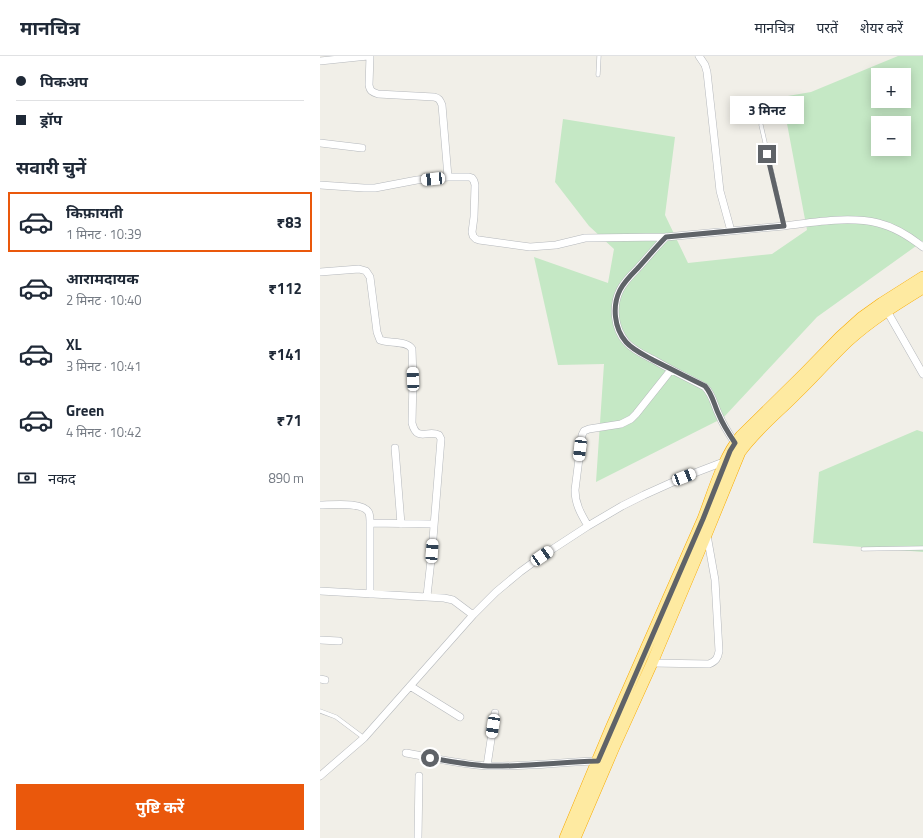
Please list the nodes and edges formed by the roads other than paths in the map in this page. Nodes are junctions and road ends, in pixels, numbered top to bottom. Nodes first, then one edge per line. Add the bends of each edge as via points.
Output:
1 (369, 56) edge
2 (599, 56) edge
3 (699, 56) edge
4 (320, 61) edge
5 (598, 75) dead end
6 (761, 125) dead end
7 (320, 143) edge
8 (362, 148) dead end
9 (448, 177) junction
10 (320, 185) edge
11 (784, 226) junction
12 (731, 231) junction
13 (666, 237) junction
14 (923, 247) edge
15 (320, 272) edge
16 (923, 277) edge
17 (923, 288) edge
18 (887, 311) junction
19 (671, 370) junction
20 (923, 374) edge
21 (735, 443) junction
22 (395, 448) dead end
23 (726, 461) junction
24 (320, 505) edge
25 (370, 523) junction
26 (401, 524) junction
27 (434, 524) junction
28 (588, 526) junction
29 (706, 535) junction
30 (923, 548) edge
31 (863, 549) dead end
32 (320, 591) edge
33 (370, 594) junction
34 (427, 596) junction
35 (473, 615) junction
36 (320, 640) edge
37 (339, 641) dead end
38 (652, 663) junction
39 (410, 686) junction
40 (320, 711) edge
41 (495, 713) dead end
42 (460, 716) dead end
43 (364, 738) junction
44 (406, 753) dead end
45 (598, 761) junction
46 (487, 766) junction
47 (320, 776) edge
48 (418, 776) dead end
49 (418, 838) edge
50 (565, 838) edge
51 (575, 838) edge

1 - 4 street
1 - 9 street via 369,85 373,93 434,97 441,101
2 - 5 lane
3 - 12 street via 707,72 720,191
6 - 11 lane
7 - 8 street
9 - 10 street via 375,188
9 - 13 street via 468,177 474,181 472,232 479,240 530,247 556,245 585,238
11 - 12 street
11 - 14 street via 843,220 877,222 893,227
12 - 13 street
13 - 19 street via 620,289 615,311 620,334 626,342 635,350
15 - 27 street via 359,269 366,271 370,277 380,340 406,344 412,349 413,428 420,435 436,434 441,439
16 - 21 highway via 861,318
17 - 18 highway
18 - 20 street
18 - 29 highway via 848,341 746,443 735,462
19 - 21 street via 705,386
19 - 28 street via 631,419 621,424 584,431 575,497
21 - 23 highway
22 - 26 street
23 - 28 street via 644,495
23 - 45 highway
24 - 25 street via 356,505 366,509
25 - 26 street
25 - 33 street
26 - 27 street
27 - 34 street
28 - 35 street via 520,572
29 - 38 highway
29 - 38 street via 715,580 718,657 715,662 709,664
30 - 31 lane
32 - 33 street
33 - 34 street
34 - 35 street via 453,600
35 - 39 street
36 - 37 street
38 - 51 highway
39 - 42 street
39 - 43 street
40 - 43 lane via 336,716
41 - 46 street
43 - 47 street
44 - 46 street
45 - 46 street
45 - 50 highway
48 - 49 street

